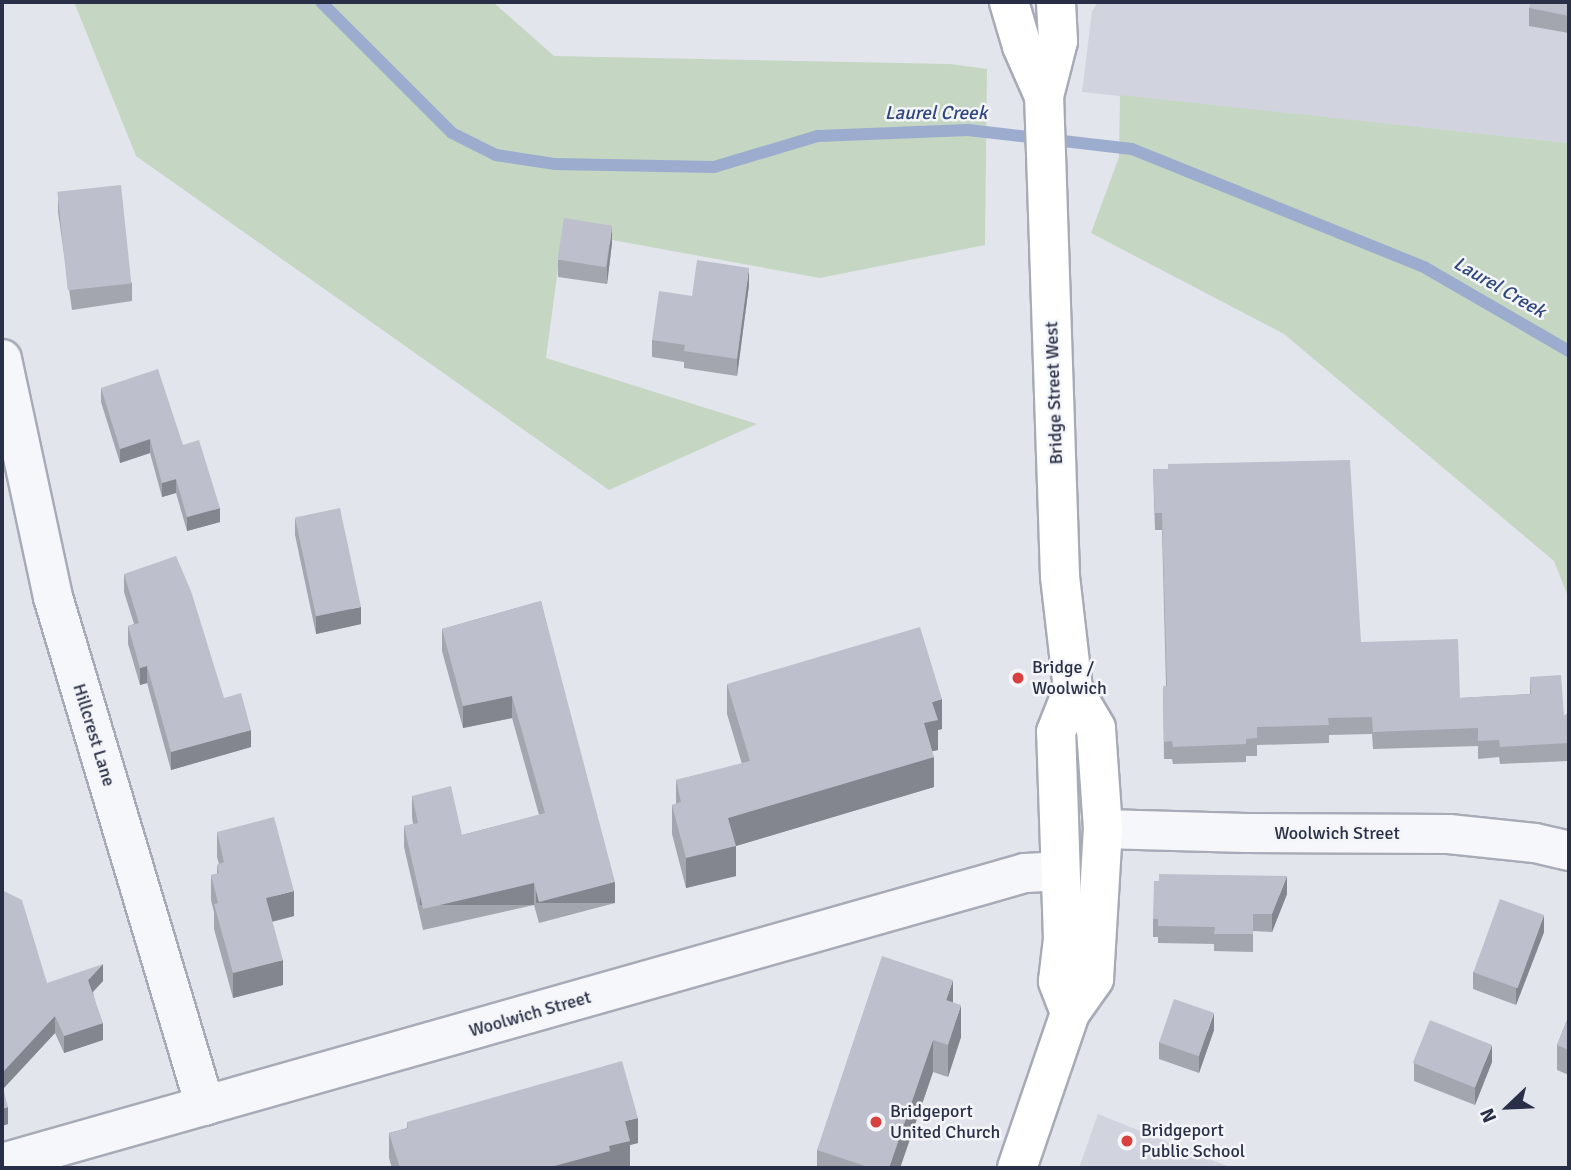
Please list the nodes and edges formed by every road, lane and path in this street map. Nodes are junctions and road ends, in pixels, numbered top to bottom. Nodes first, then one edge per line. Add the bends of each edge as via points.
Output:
1 (1009, 2) edge
2 (1056, 2) edge
3 (1044, 96) junction
4 (2, 359) edge
5 (1073, 689) junction
6 (1103, 828) junction
7 (1569, 851) edge
8 (1060, 871) junction
9 (1070, 1013) junction
10 (205, 1106) junction
11 (2, 1163) edge
12 (1017, 1168) edge

1 - 3 main road, Bridge Street West
2 - 3 main road, Bridge Street West via 1058,41
3 - 5 main road, Bridge Street West via 1060,576
4 - 10 street, Hillcrest Lane via 53,597
5 - 6 main road, Bridge Street West via 1096,727
5 - 8 main road, Bridge Street West via 1056,732
6 - 7 street, Woolwich Street via 1450,834
6 - 9 main road, Bridge Street West via 1094,979
8 - 9 main road, Bridge Street West via 1063,939 1058,981
8 - 10 street, Woolwich Street via 1025,873
9 - 12 main road, Bridge Street West
10 - 11 street, Woolwich Street

